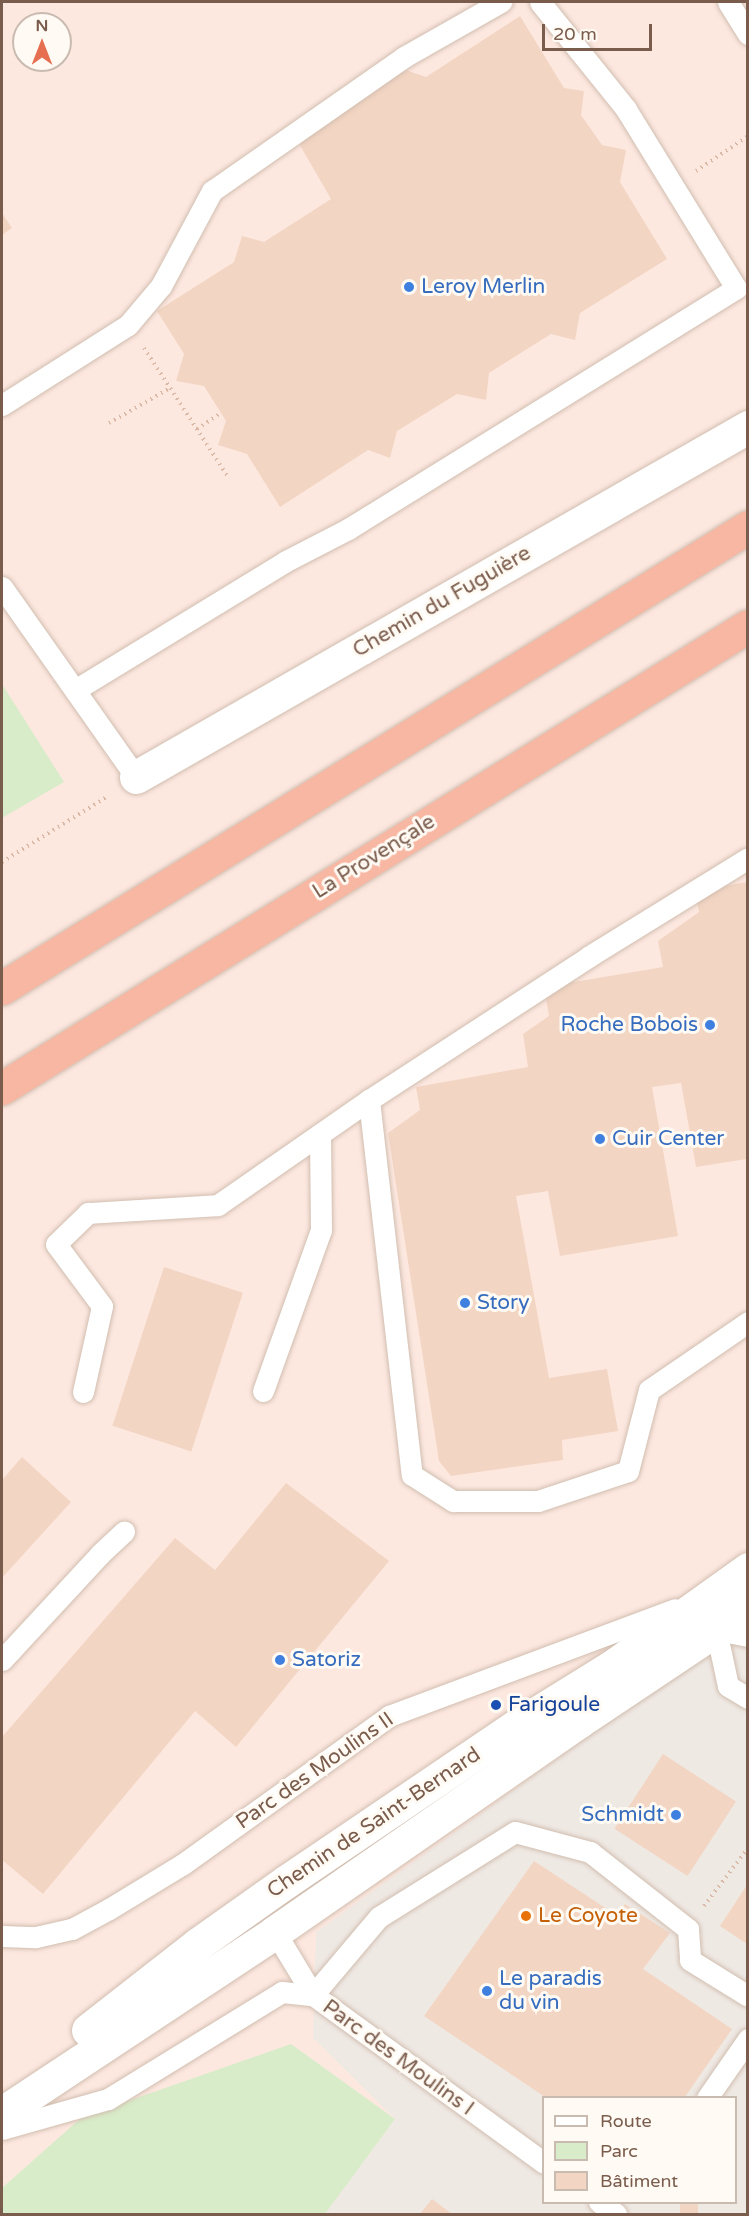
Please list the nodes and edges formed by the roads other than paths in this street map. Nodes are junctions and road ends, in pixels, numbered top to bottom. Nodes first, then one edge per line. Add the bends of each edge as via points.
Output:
1 (501, 2) edge
2 (540, 2) edge
3 (728, 2) edge
4 (747, 34) edge
5 (2, 405) edge
6 (747, 427) edge
7 (747, 527) edge
8 (2, 586) edge
9 (747, 626) edge
10 (75, 690) junction
11 (136, 777) joint
12 (747, 858) edge
13 (2, 988) edge
14 (2, 1088) edge
15 (369, 1100) junction
16 (320, 1134) junction
17 (747, 1322) edge
18 (263, 1390) dead end
19 (83, 1392) dead end
20 (124, 1532) dead end
21 (747, 1569) edge
22 (710, 1596) junction
23 (747, 1603) edge
24 (716, 1630) junction
25 (747, 1636) edge
26 (2, 1660) edge
27 (747, 1698) edge
28 (287, 1881) junction
29 (275, 1932) junction
30 (2, 1935) edge
31 (313, 1995) junction
32 (747, 1996) edge
33 (747, 2039) edge
34 (708, 2096) edge
35 (10, 2106) edge
36 (2, 2129) edge
37 (542, 2162) edge
38 (602, 2204) edge
39 (616, 2214) edge

1 - 5 lane via 404,57 212,191 161,286 129,325
2 - 10 lane via 626,108 736,288 348,529 286,561
3 - 4 lane
6 - 11 main road, Chemin du Fuguière
7 - 13 highway
8 - 10 lane
9 - 14 highway, La Provençale
10 - 11 lane
12 - 15 lane
15 - 16 lane
15 - 17 lane via 412,1475 453,1501 538,1501 628,1471 649,1390
16 - 18 lane via 321,1230
16 - 19 lane via 218,1205 88,1213 56,1244 102,1306
20 - 26 lane
21 - 22 main road, Chemin de Saint-Bernard
22 - 28 main road, Chemin de Saint-Bernard via 614,1665 519,1724
22 - 30 lane, Parc des Moulins II via 389,1716 183,1864 109,1909 63,1931 36,1937
23 - 24 main road, Chemin de Saint-Bernard
24 - 25 lane
24 - 27 lane via 728,1686
24 - 29 main road, Chemin de Saint-Bernard
28 - 29 main road
28 - 35 main road, Chemin de Saint-Bernard via 198,1944 64,2049
29 - 31 lane, Parc des Moulins I
29 - 35 main road, Chemin de Saint-Bernard
31 - 32 lane via 379,1917 515,1832 590,1852 688,1929 690,1960
31 - 36 lane via 282,1992 108,2099
31 - 37 lane, Parc des Moulins I
33 - 34 lane
38 - 39 lane

